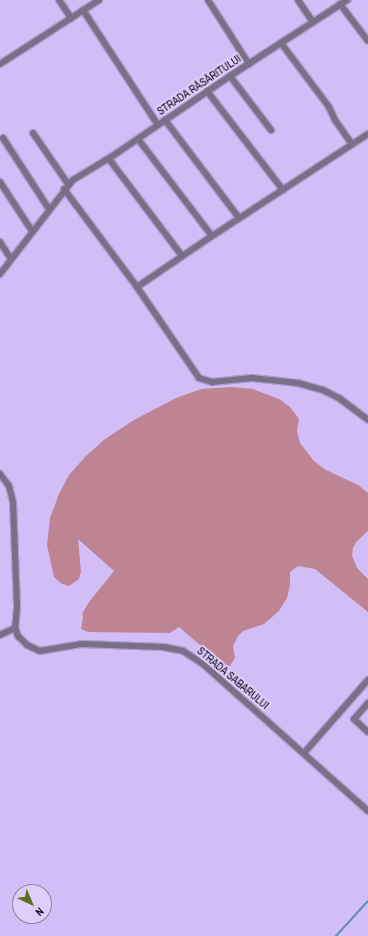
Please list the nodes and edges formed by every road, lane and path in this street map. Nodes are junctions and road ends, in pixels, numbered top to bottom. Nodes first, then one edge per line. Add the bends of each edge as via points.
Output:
1 (59, 0) edge
2 (99, 0) edge
3 (208, 0) edge
4 (298, 0) edge
5 (347, 0) edge
6 (340, 4) junction
7 (83, 10) junction
8 (71, 18) junction
9 (312, 22) junction
10 (368, 41) edge
11 (281, 43) junction
12 (0, 64) edge
13 (249, 64) junction
14 (230, 76) junction
15 (207, 91) junction
16 (165, 120) junction
17 (158, 125) junction
18 (271, 130) dead end
19 (32, 133) dead end
20 (368, 134) edge
21 (3, 138) dead end
22 (138, 139) junction
23 (352, 144) junction
24 (109, 158) junction
25 (0, 182) edge
26 (66, 187) junction
27 (283, 190) junction
28 (49, 209) junction
29 (239, 218) junction
30 (32, 231) junction
31 (212, 236) junction
32 (0, 242) edge
33 (182, 256) junction
34 (11, 259) junction
35 (0, 274) edge
36 (136, 287) junction
37 (368, 420) edge
38 (0, 474) edge
39 (15, 628) junction
40 (0, 635) edge
41 (368, 680) edge
42 (368, 703) edge
43 (368, 732) edge
44 (304, 753) junction
45 (368, 811) edge

1 - 8 street
2 - 7 street
3 - 13 street
4 - 9 street
5 - 6 street, STRADA RĂSĂRITULUI
6 - 9 street, STRADA RĂSĂRITULUI
6 - 10 street
7 - 8 street
7 - 17 street
8 - 12 street
9 - 11 street, STRADA RĂSĂRITULUI
11 - 13 street, STRADA RĂSĂRITULUI
11 - 23 street via 329,107
13 - 14 street, STRADA RĂSĂRITULUI
14 - 15 street, STRADA RĂSĂRITULUI
14 - 18 street
15 - 16 street, STRADA RĂSĂRITULUI
15 - 27 street
16 - 17 street, STRADA RĂSĂRITULUI
16 - 29 street
17 - 22 street, STRADA RĂSĂRITULUI
19 - 26 street
20 - 23 street
21 - 28 street
22 - 24 street, STRADA RĂSĂRITULUI
22 - 31 street
23 - 27 street
24 - 26 street, STRADA RĂSĂRITULUI via 83,173
24 - 33 street
25 - 30 street
26 - 28 street, STRADA RĂSĂRITULUI
26 - 36 street
27 - 29 street
28 - 30 street, STRADA RĂSĂRITULUI
29 - 31 street
30 - 34 street, STRADA RĂSĂRITULUI
31 - 33 street
32 - 34 street
33 - 36 street
34 - 35 street, STRADA RĂSĂRITULUI
36 - 37 street via 196,375 203,381 258,378 298,383 323,390 339,398
38 - 39 street via 10,486 13,502 17,607
39 - 40 street
39 - 44 street, STRADA SABARULUI via 24,643 40,651 82,644 163,647 183,651 203,664
41 - 44 street
42 - 43 street via 354,719
44 - 45 street, STRADA SABARULUI

